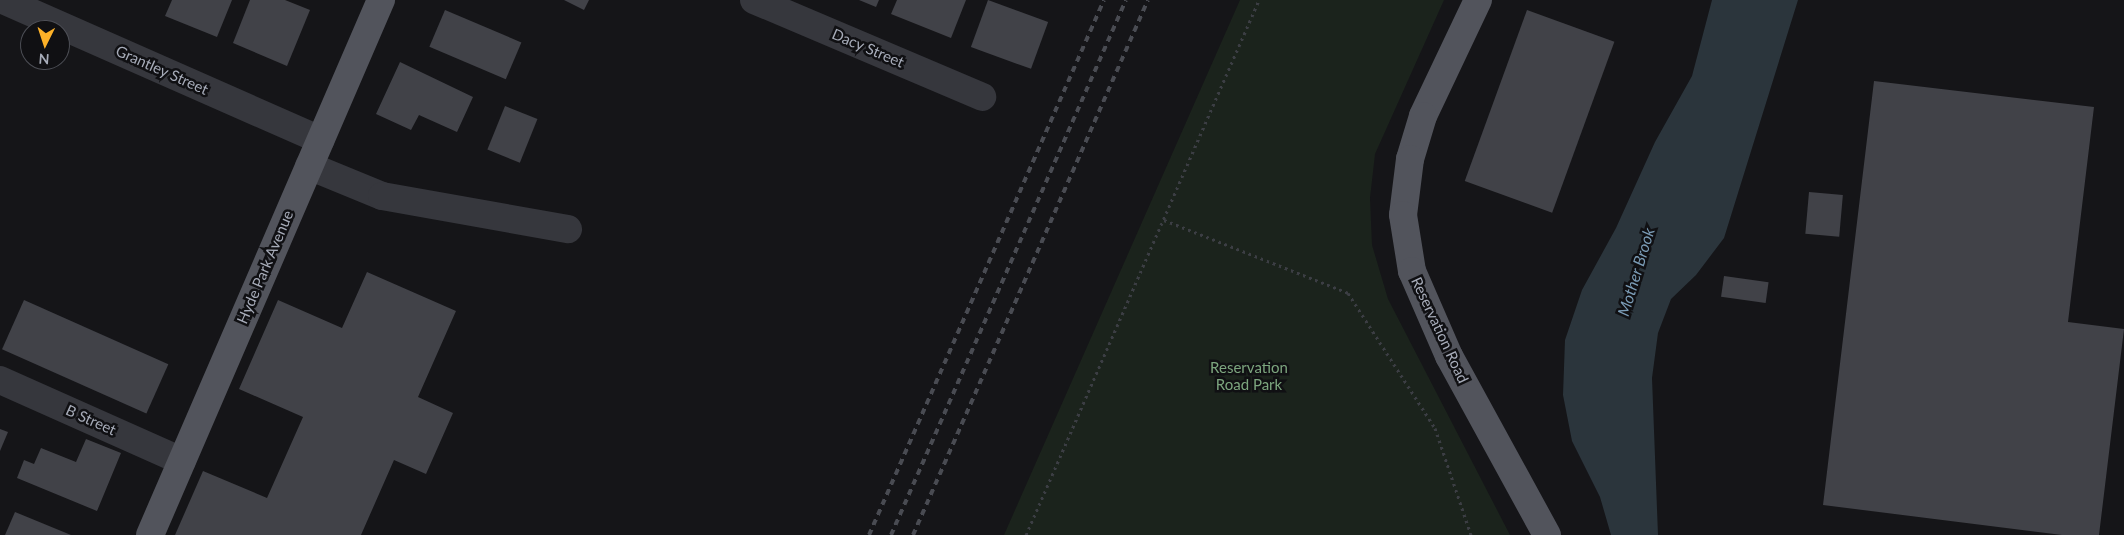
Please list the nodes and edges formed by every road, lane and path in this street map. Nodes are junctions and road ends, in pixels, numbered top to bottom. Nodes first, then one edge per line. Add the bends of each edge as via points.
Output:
1 (3, 0) edge
2 (381, 0) edge
3 (754, 0) edge
4 (1259, 0) edge
5 (1478, 0) edge
6 (982, 97) dead end
7 (321, 140) junction
8 (309, 166) junction
9 (1164, 220) junction
10 (568, 229) dead end
11 (0, 380) edge
12 (182, 460) junction
13 (150, 535) edge
14 (1026, 535) edge
15 (1471, 535) edge
16 (1546, 535) edge

1 - 7 street, Grantley Street
2 - 7 main road, Hyde Park Avenue
3 - 6 street, Dacy Street
4 - 9 path
5 - 16 main road, Reservation Road via 1423,116 1410,159 1403,215 1412,271 1449,356
7 - 8 main road, Hyde Park Avenue
8 - 10 street via 382,196
8 - 12 main road, Hyde Park Avenue
9 - 14 path
9 - 15 path via 1348,293 1435,428
11 - 12 street, B Street
12 - 13 main road, Hyde Park Avenue

